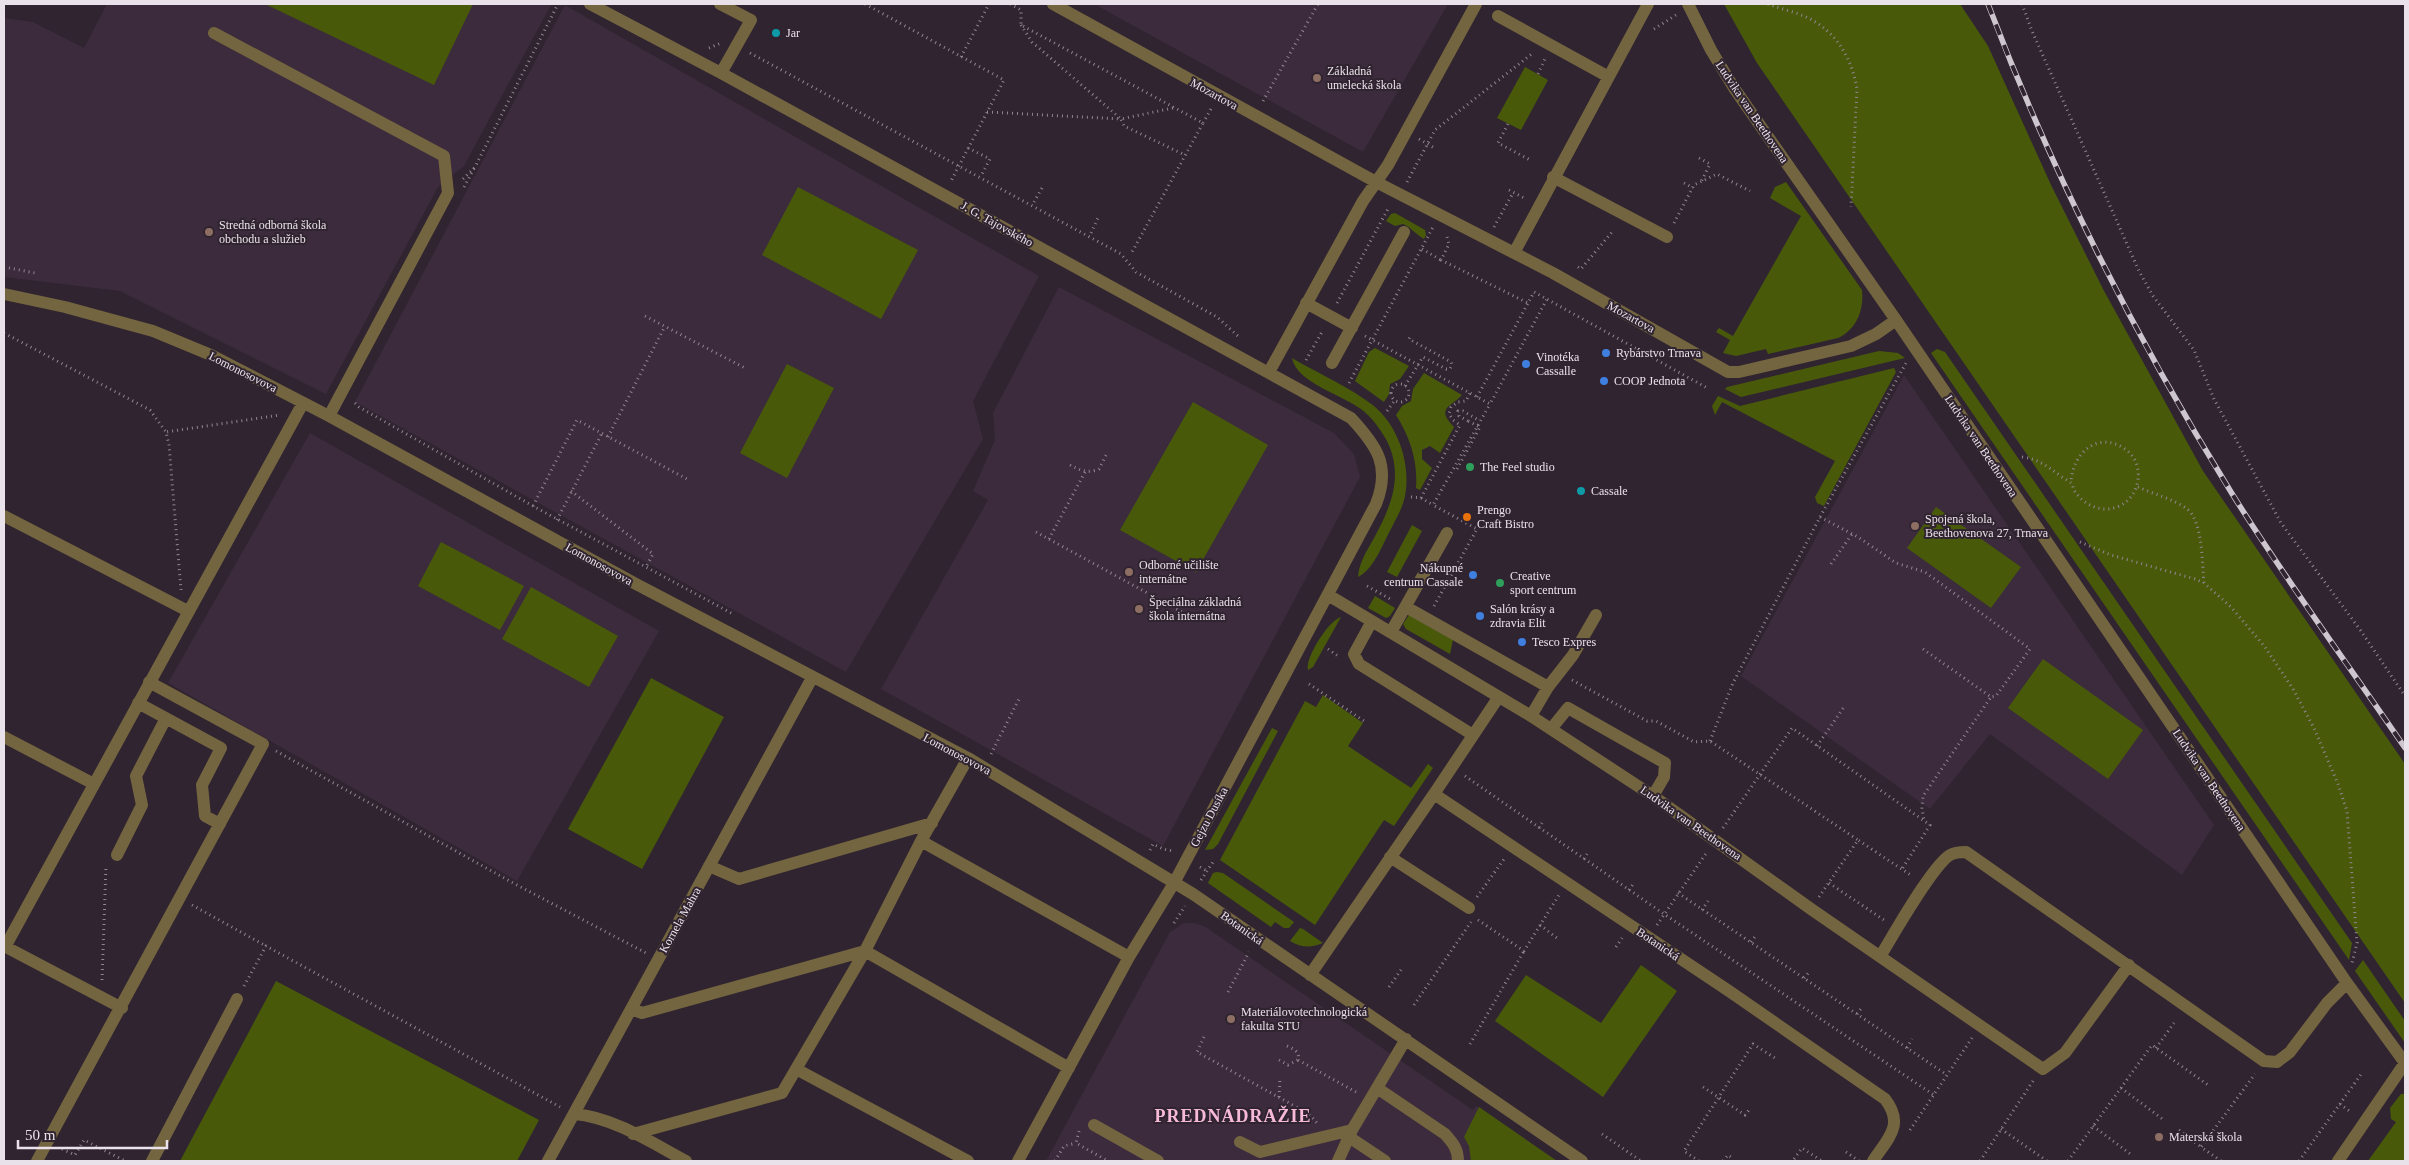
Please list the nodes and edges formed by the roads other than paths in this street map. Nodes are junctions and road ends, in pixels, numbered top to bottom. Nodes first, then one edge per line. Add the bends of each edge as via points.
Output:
1 (590, 4) edge
2 (720, 4) edge
3 (1053, 4) edge
4 (1476, 4) edge
5 (1648, 4) edge
6 (1685, 6) edge
7 (1498, 16) dead end
8 (214, 33) dead end
9 (721, 73) junction
10 (1607, 76) junction
11 (1553, 176) junction
12 (1376, 182) junction
13 (1404, 232) dead end
14 (1667, 237) road end
15 (1514, 252) junction
16 (4, 294) edge
17 (1306, 303) junction
18 (1896, 320) junction
19 (1355, 330) junction
20 (1332, 363) dead end
21 (1269, 372) junction
22 (300, 408) junction
23 (329, 416) junction
24 (1382, 467) joint
25 (4, 516) edge
26 (1447, 533) dead end
27 (1328, 595) junction
28 (1406, 608) junction
29 (185, 609) junction
30 (1596, 615) dead end
31 (1372, 621) junction
32 (1391, 632) junction
33 (812, 678) junction
34 (149, 682) junction
35 (1552, 682) junction
36 (1498, 698) junction
37 (138, 703) junction
38 (1531, 716) junction
39 (166, 718) junction
40 (1551, 729) junction
41 (1473, 735) junction
42 (4, 737) edge
43 (968, 758) junction
44 (94, 784) junction
45 (1434, 794) junction
46 (1653, 796) junction
47 (932, 823) junction
48 (220, 824) junction
49 (922, 841) junction
50 (117, 855) road end
51 (1390, 857) junction
52 (710, 866) junction
53 (1174, 883) junction
54 (1469, 908) road end
55 (4, 947) edge
56 (865, 951) junction
57 (1881, 955) junction
58 (1129, 957) junction
59 (2129, 965) junction
60 (1310, 975) junction
61 (2347, 983) junction
62 (237, 999) road end
63 (122, 1008) junction
64 (631, 1009) junction
65 (1406, 1039) junction
66 (2405, 1063) edge
67 (1069, 1068) junction
68 (796, 1069) junction
69 (1377, 1088) junction
70 (574, 1114) junction
71 (1094, 1126) dead end
72 (633, 1134) junction
73 (1351, 1134) junction
74 (1240, 1142) dead end
75 (37, 1161) edge
76 (152, 1161) edge
77 (548, 1161) edge
78 (686, 1161) edge
79 (968, 1161) edge
80 (1018, 1161) edge
81 (1158, 1161) edge
82 (1338, 1161) edge
83 (1385, 1161) edge
84 (1458, 1161) edge
85 (1582, 1161) edge
86 (1873, 1161) edge
87 (2338, 1161) edge

1 - 9 street, J. G. Tajovského
2 - 9 street via 751,20
3 - 12 street, Mozartova
4 - 12 street
5 - 10 street
6 - 18 street, Ludvika van Beethovena via 1734,88
7 - 10 street
8 - 23 street via 444,156 455,193
9 - 21 street, J. G. Tajovského
10 - 11 street
11 - 14 street
11 - 15 street
12 - 15 street, Mozartova
12 - 17 street
13 - 19 street
15 - 18 street, Mozartova via 1728,372 1851,346
16 - 22 street, Lomonosovova via 153,331 211,355
17 - 19 street
17 - 21 street
18 - 61 street, Ludvika van Beethovena
19 - 20 street
21 - 24 street, J. G. Tajovského via 1351,418 1370,438
22 - 23 street, Lomonosovova
22 - 29 street
23 - 33 street, Lomonosovova
24 - 27 street, Gejzu Dusíka via 1382,488 1376,504
25 - 29 street
26 - 28 street
27 - 31 street, Ludvika van Beethovena
27 - 53 street, Gejzu Dusíka
28 - 32 street
28 - 35 street
29 - 34 street
30 - 35 street via 1573,655
31 - 32 street, Ludvika van Beethovena
31 - 41 street via 1354,654 1359,664
32 - 36 street, Ludvika van Beethovena
33 - 43 street, Lomonosovova
33 - 52 street, Kornela Mahra
34 - 37 street
34 - 48 street via 263,744
35 - 38 street
36 - 38 street, Ludvika van Beethovena
36 - 41 street
37 - 39 street
37 - 44 street
38 - 40 street, Ludvika van Beethovena
39 - 48 street via 222,748 202,785 205,816
39 - 50 street via 136,776 142,805
40 - 46 street, Ludvika van Beethovena
40 - 46 street via 1568,708 1665,762 1664,777
41 - 45 street
42 - 44 street
43 - 47 street
43 - 53 street, Lomonosovova
44 - 55 street
45 - 51 street
45 - 86 street, Botanická via 1884,1099 1893,1110 1895,1120 1893,1131
46 - 57 street, Ludvika van Beethovena
47 - 49 street
47 - 52 street via 739,879
48 - 63 street
49 - 56 street
49 - 58 street
51 - 54 street
51 - 60 street
52 - 64 street, Kornela Mahra
53 - 58 street, Gejzu Dusíka
53 - 60 street, Botanická
55 - 63 street
56 - 64 street via 642,1013
56 - 67 street
56 - 68 street
57 - 59 street, Ludvika van Beethovena via 2043,1069 2065,1052
57 - 59 street via 1925,884 1952,854 1966,852
58 - 67 street, Gejzu Dusíka
59 - 61 street via 2264,1061 2277,1062 2285,1057
60 - 65 street, Botanická
61 - 66 street, Ludvika van Beethovena
62 - 76 street
63 - 75 street
64 - 70 street, Kornela Mahra
65 - 69 street
65 - 85 street, Botanická
66 - 87 street, Ludvika van Beethovena
67 - 80 street, Gejzu Dusíka
68 - 72 street via 782,1093
68 - 79 street
69 - 73 street
69 - 84 street via 1446,1134 1454,1144
70 - 72 street via 589,1116
70 - 77 street, Kornela Mahra
71 - 81 street
72 - 78 street
73 - 74 street via 1260,1152
73 - 82 street
73 - 83 street

